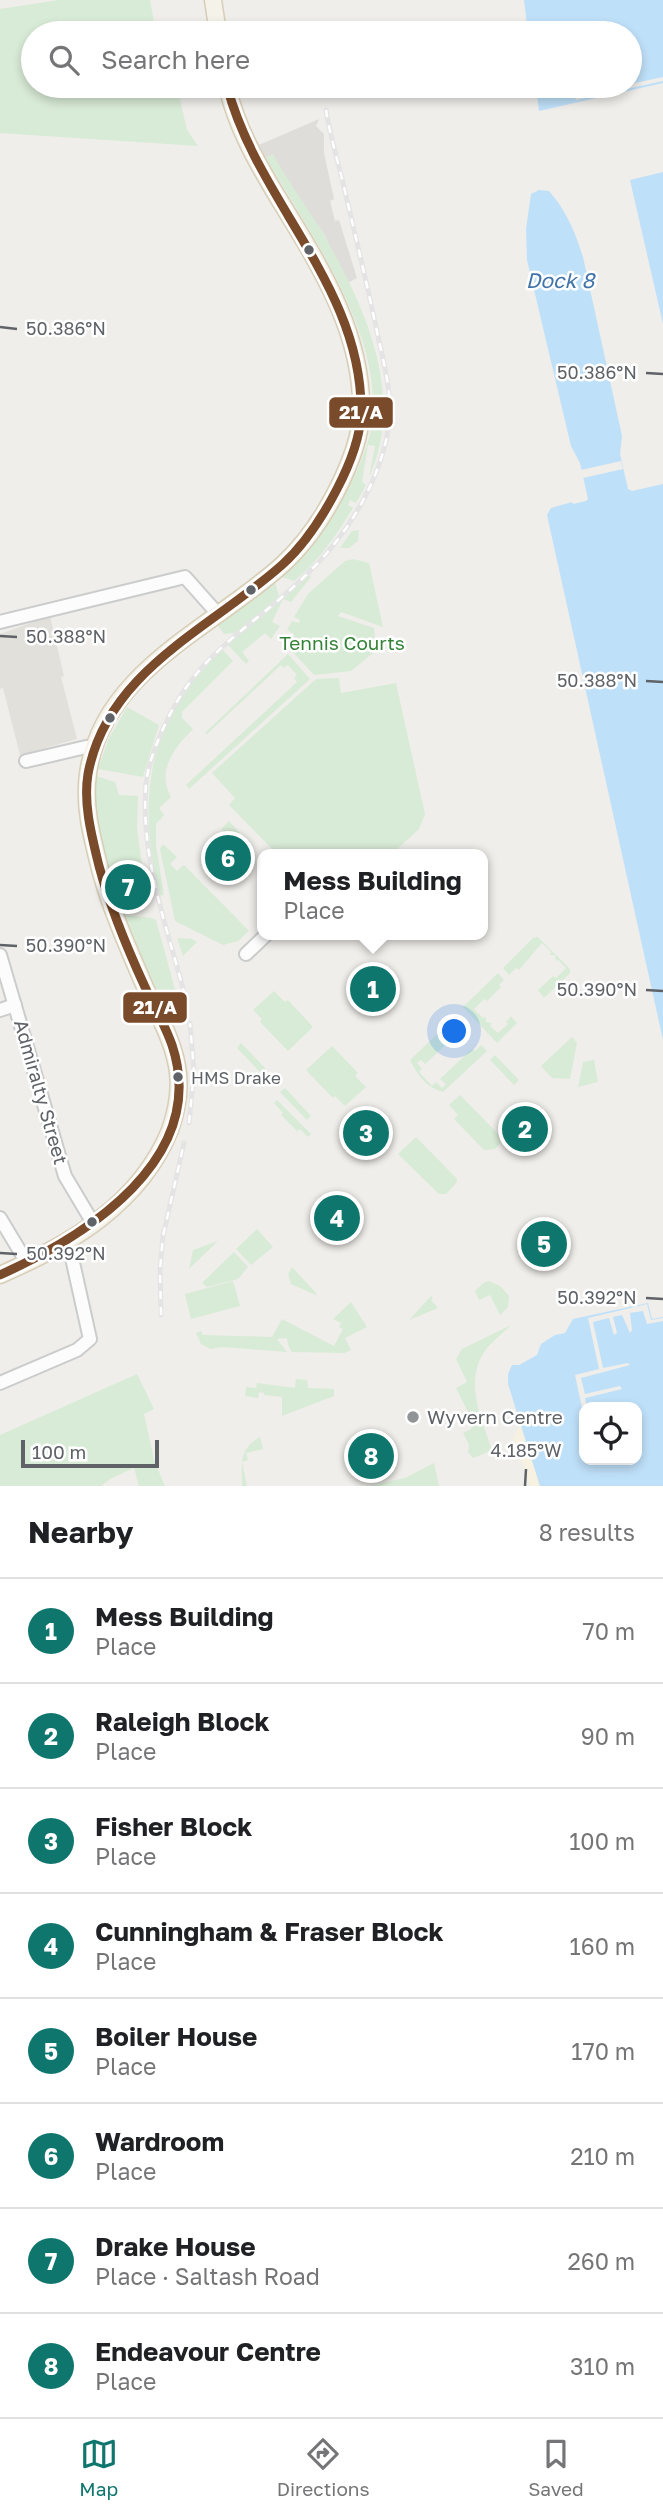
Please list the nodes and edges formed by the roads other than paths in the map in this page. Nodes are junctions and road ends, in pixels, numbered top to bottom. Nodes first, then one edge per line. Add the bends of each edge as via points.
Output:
1 (213, 0) edge
2 (216, 21) edge
3 (230, 98) edge
4 (217, 613) junction
5 (0, 622) edge
6 (94, 747) junction
7 (26, 761) dead end
8 (261, 940) edge
9 (246, 954) dead end
10 (0, 955) edge
11 (15, 1005) junction
12 (0, 1010) edge
13 (0, 1218) edge
14 (93, 1223) junction
15 (68, 1240) junction
16 (27, 1263) junction
17 (0, 1275) edge
18 (0, 1383) edge

1 - 2 main road
3 - 4 main road via 245,138 328,284 348,329 357,360 361,406 349,464 321,516 284,564
4 - 5 street via 185,577
4 - 6 main road via 173,646 129,690
6 - 7 street
6 - 14 main road via 86,789 93,844 126,941 166,1031 178,1069 179,1090 173,1121 158,1157 115,1208
8 - 9 street
10 - 11 street, Admiralty Street
11 - 12 street
11 - 14 street, Admiralty Street via 65,1176
13 - 16 street
14 - 15 main road
15 - 16 main road
15 - 18 street via 90,1339 76,1350
16 - 17 main road

